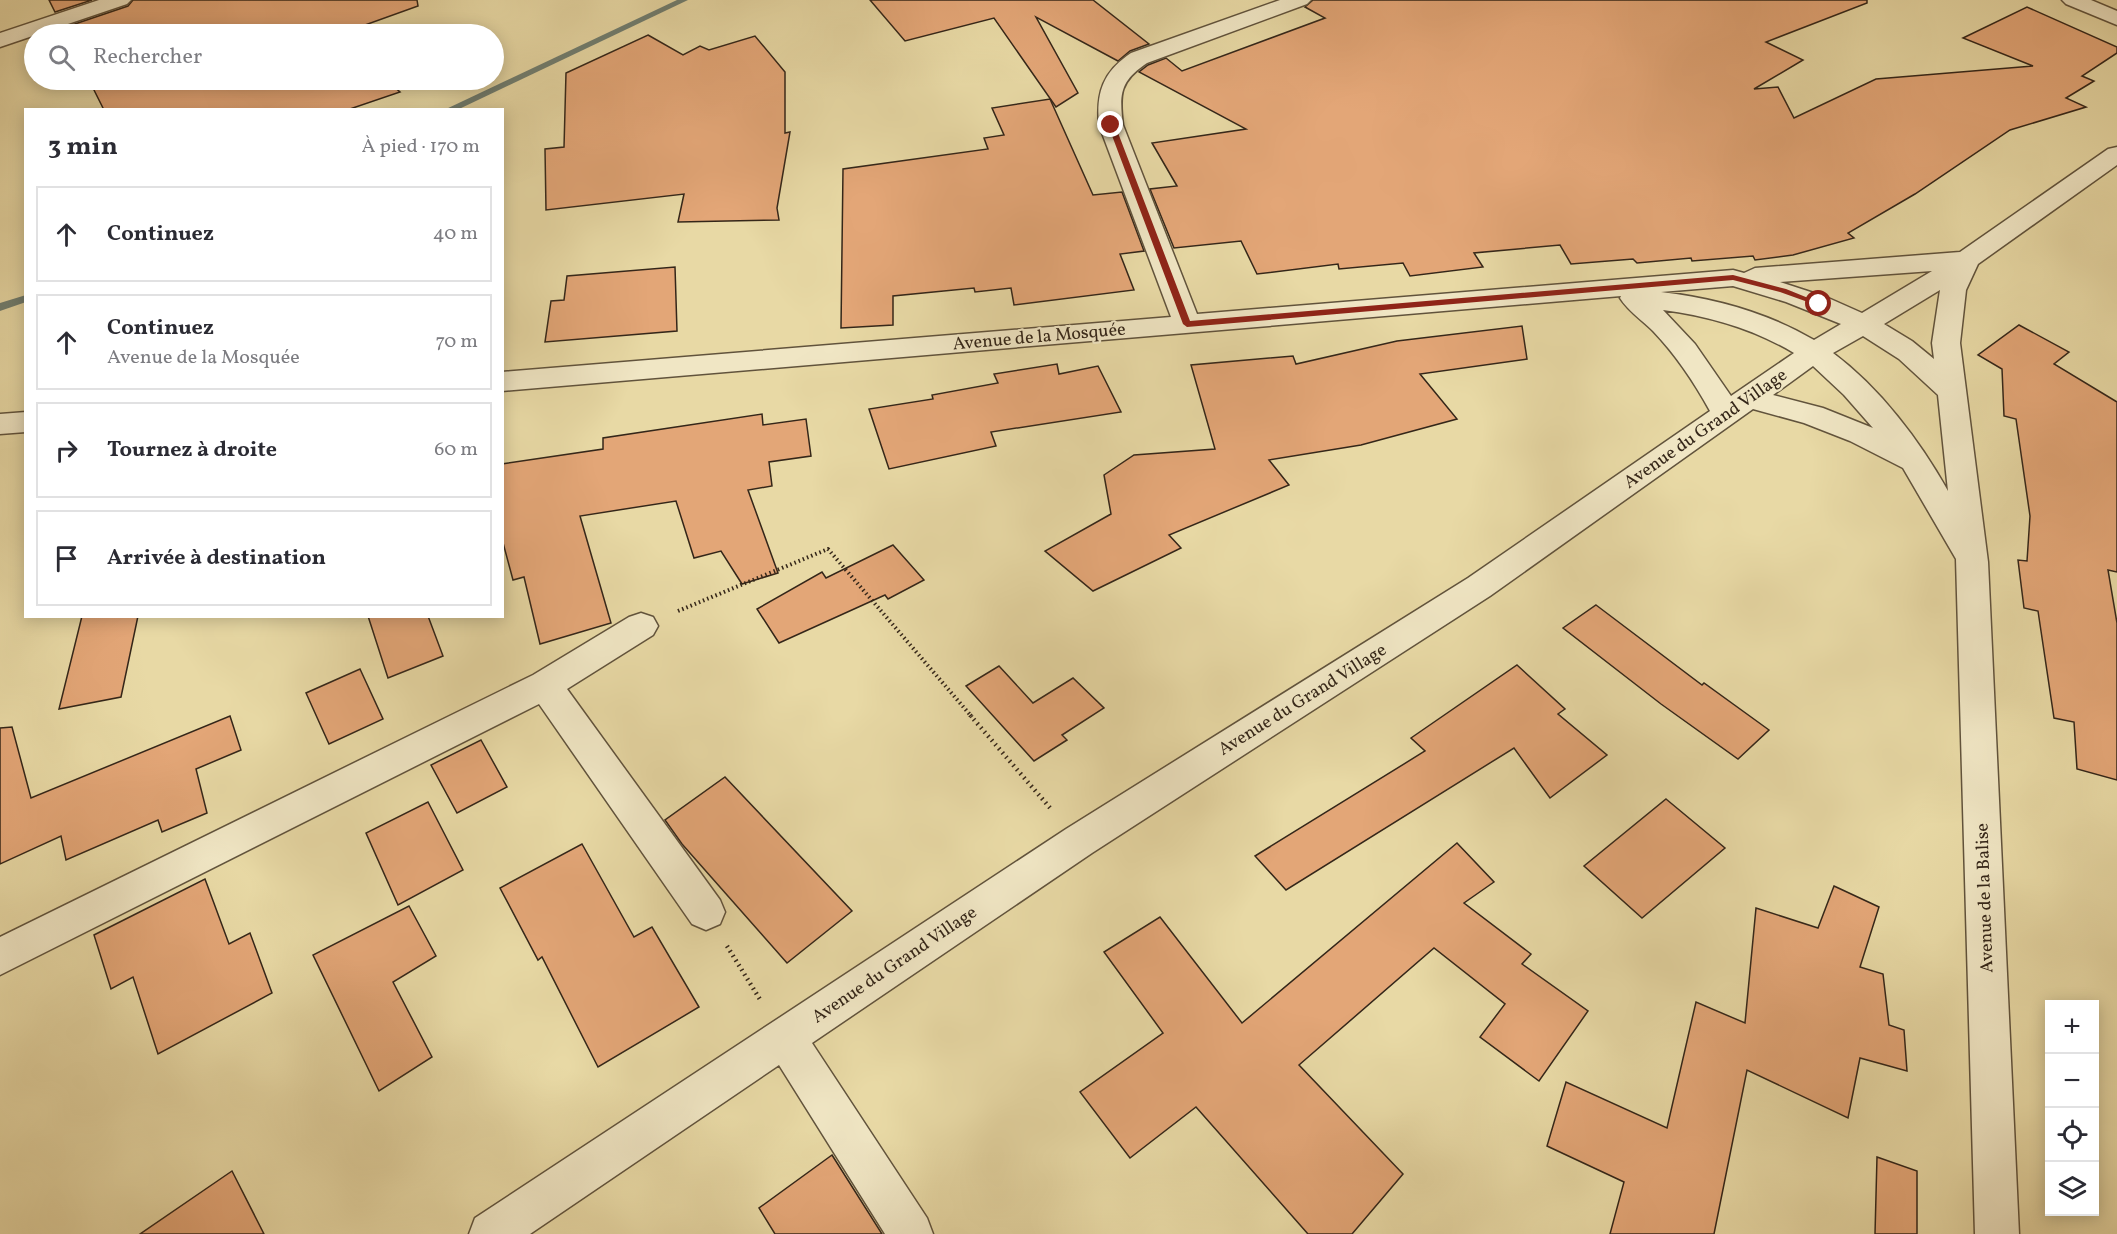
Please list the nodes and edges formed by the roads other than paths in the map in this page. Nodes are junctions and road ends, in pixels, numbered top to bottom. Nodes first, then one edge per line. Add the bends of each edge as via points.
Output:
1 (120, 0) edge
2 (1300, 0) edge
3 (2073, 0) edge
4 (2117, 19) edge
5 (48, 24) edge
6 (24, 32) edge
7 (0, 40) edge
8 (2113, 157) edge
9 (1967, 260) junction
10 (1733, 278) junction
11 (1575, 290) junction
12 (1633, 298) junction
13 (1187, 324) junction
14 (1860, 324) junction
15 (1814, 352) junction
16 (504, 382) edge
17 (1950, 390) junction
18 (1737, 406) junction
19 (24, 422) edge
20 (0, 424) edge
21 (1916, 463) junction
22 (1972, 562) junction
23 (641, 626) road end
24 (545, 685) junction
25 (706, 912) road end
26 (0, 957) edge
27 (784, 1037) junction
28 (491, 1234) edge
29 (911, 1234) edge
30 (1997, 1234) edge

1 - 5 street
2 - 13 street via 1139,58 1124,67 1114,81 1108,99 1111,125
3 - 4 street
6 - 7 street
8 - 9 street, Avenue du Grand Village
9 - 10 street
9 - 14 street, Avenue du Grand Village
9 - 17 street, Avenue de la Balise via 1949,309 1946,343
10 - 11 street
10 - 14 street via 1783,290
11 - 12 street
11 - 13 street, Avenue de la Mosquée
12 - 15 street via 1703,307 1740,318
12 - 18 street via 1660,319 1711,385
13 - 16 street, Avenue de la Mosquée
14 - 15 street, Avenue du Grand Village
14 - 17 street via 1918,360
15 - 18 street, Avenue du Grand Village
15 - 21 street via 1851,385
17 - 22 street, Avenue de la Balise
18 - 21 street via 1813,416 1860,434
18 - 27 street, Avenue du Grand Village via 1479,586 1079,841
19 - 20 street
21 - 22 street
22 - 30 street, Avenue de la Balise
23 - 24 street
24 - 25 street
24 - 26 street
27 - 28 street, Avenue du Grand Village
27 - 29 street

